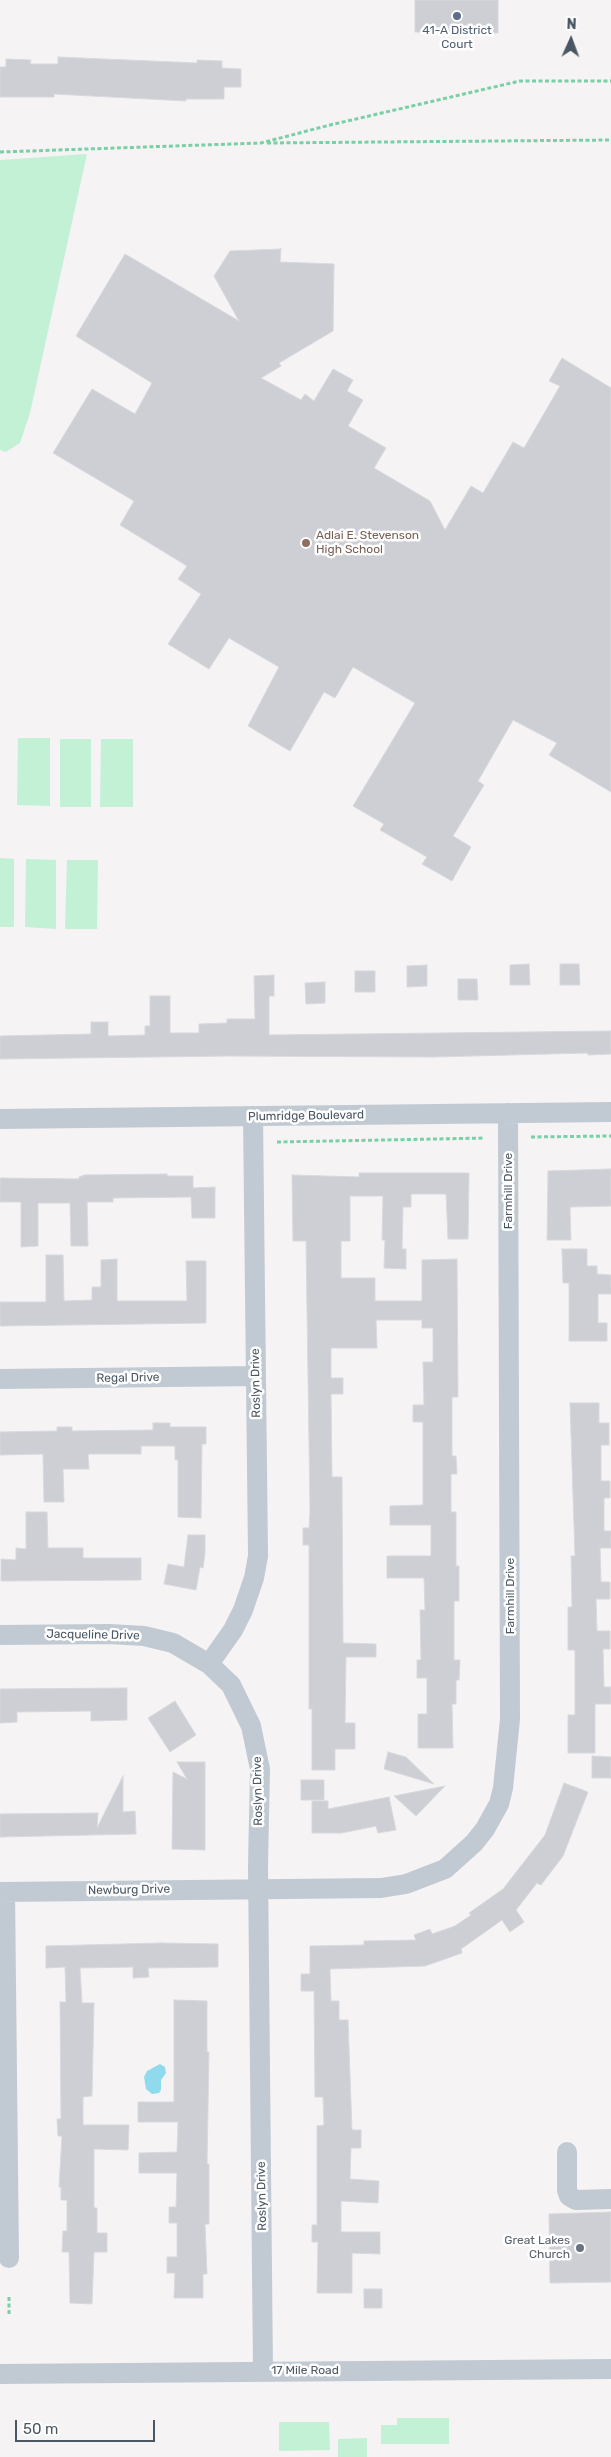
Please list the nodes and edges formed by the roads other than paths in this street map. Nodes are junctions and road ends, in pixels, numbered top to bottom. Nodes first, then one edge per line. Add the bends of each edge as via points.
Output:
1 (611, 1112) edge
2 (508, 1113) junction
3 (253, 1116) junction
4 (0, 1119) edge
5 (255, 1376) junction
6 (0, 1379) edge
7 (0, 1635) edge
8 (209, 1664) junction
9 (259, 1889) junction
10 (3, 1892) edge
11 (567, 2152) dead end
12 (611, 2199) edge
13 (9, 2258) dead end
14 (611, 2369) edge
15 (263, 2372) junction
16 (0, 2374) edge

1 - 2 street, Plumridge Boulevard
2 - 3 street, Plumridge Boulevard
2 - 9 street, Farmhill Drive via 511,1652 506,1770 499,1804 474,1843 445,1869 426,1878 381,1888
3 - 4 street, Plumridge Boulevard
3 - 5 street, Roslyn Drive
5 - 6 street, Regal Drive
5 - 8 street, Roslyn Drive via 258,1556 243,1610
7 - 8 street, Jacqueline Drive via 144,1636 173,1643
8 - 9 street, Roslyn Drive via 231,1685 244,1707 257,1747 260,1768
9 - 10 street, Newburg Drive
9 - 15 street, Roslyn Drive
10 - 13 street
11 - 12 street via 566,2190 569,2196 576,2200
14 - 15 street, 17 Mile Road
15 - 16 street, 17 Mile Road

